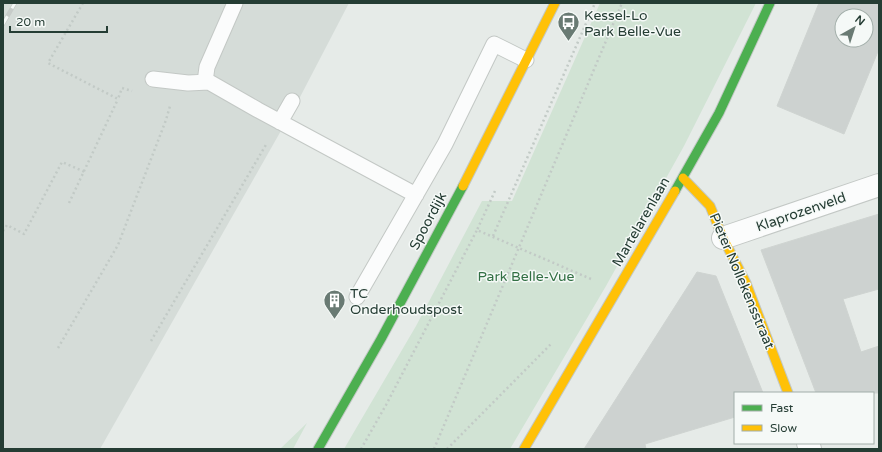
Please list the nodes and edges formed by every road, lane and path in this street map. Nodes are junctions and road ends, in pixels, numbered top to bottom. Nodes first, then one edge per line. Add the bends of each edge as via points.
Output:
1 (83, 3) edge
2 (235, 3) edge
3 (555, 3) edge
4 (595, 3) edge
5 (622, 3) edge
6 (770, 3) edge
7 (526, 60) junction
8 (153, 80) joint
9 (177, 82) junction
10 (205, 82) junction
11 (118, 99) junction
12 (292, 101) dead end
13 (280, 122) junction
14 (85, 172) junction
15 (684, 178) junction
16 (879, 186) edge
17 (416, 195) junction
18 (69, 204) dead end
19 (488, 206) dead end
20 (477, 230) junction
21 (3, 231) edge
22 (493, 236) junction
23 (723, 238) junction
24 (520, 247) junction
25 (592, 279) dead end
26 (357, 297) dead end
27 (151, 341) dead end
28 (551, 344) dead end
29 (58, 348) dead end
30 (788, 392) edge
31 (318, 449) edge
32 (361, 449) edge
33 (434, 449) edge
34 (447, 449) edge
35 (524, 449) edge

1 - 11 path via 48,63
2 - 10 lane via 206,67
3 - 7 street, Spoordijk
4 - 22 path
5 - 24 path
6 - 15 street, Martelarenlaan via 719,113
7 - 17 lane via 494,44 445,144
7 - 31 street, Spoordijk via 483,149
8 - 9 lane
8 - 11 path via 146,97 122,88
9 - 10 lane
9 - 29 path via 166,120 118,245
10 - 13 lane
11 - 14 path
12 - 13 lane
13 - 17 lane
13 - 27 path
14 - 18 path
14 - 21 path via 62,162 24,234 7,225
15 - 23 street, Pieter Nollekensstraat via 710,206
15 - 35 street, Martelarenlaan
16 - 23 street, Klaprozenveld
17 - 26 lane
19 - 20 path
20 - 22 path
20 - 32 path
22 - 24 path
23 - 30 street, Pieter Nollekensstraat via 746,283
24 - 25 path
24 - 33 path
28 - 34 path

